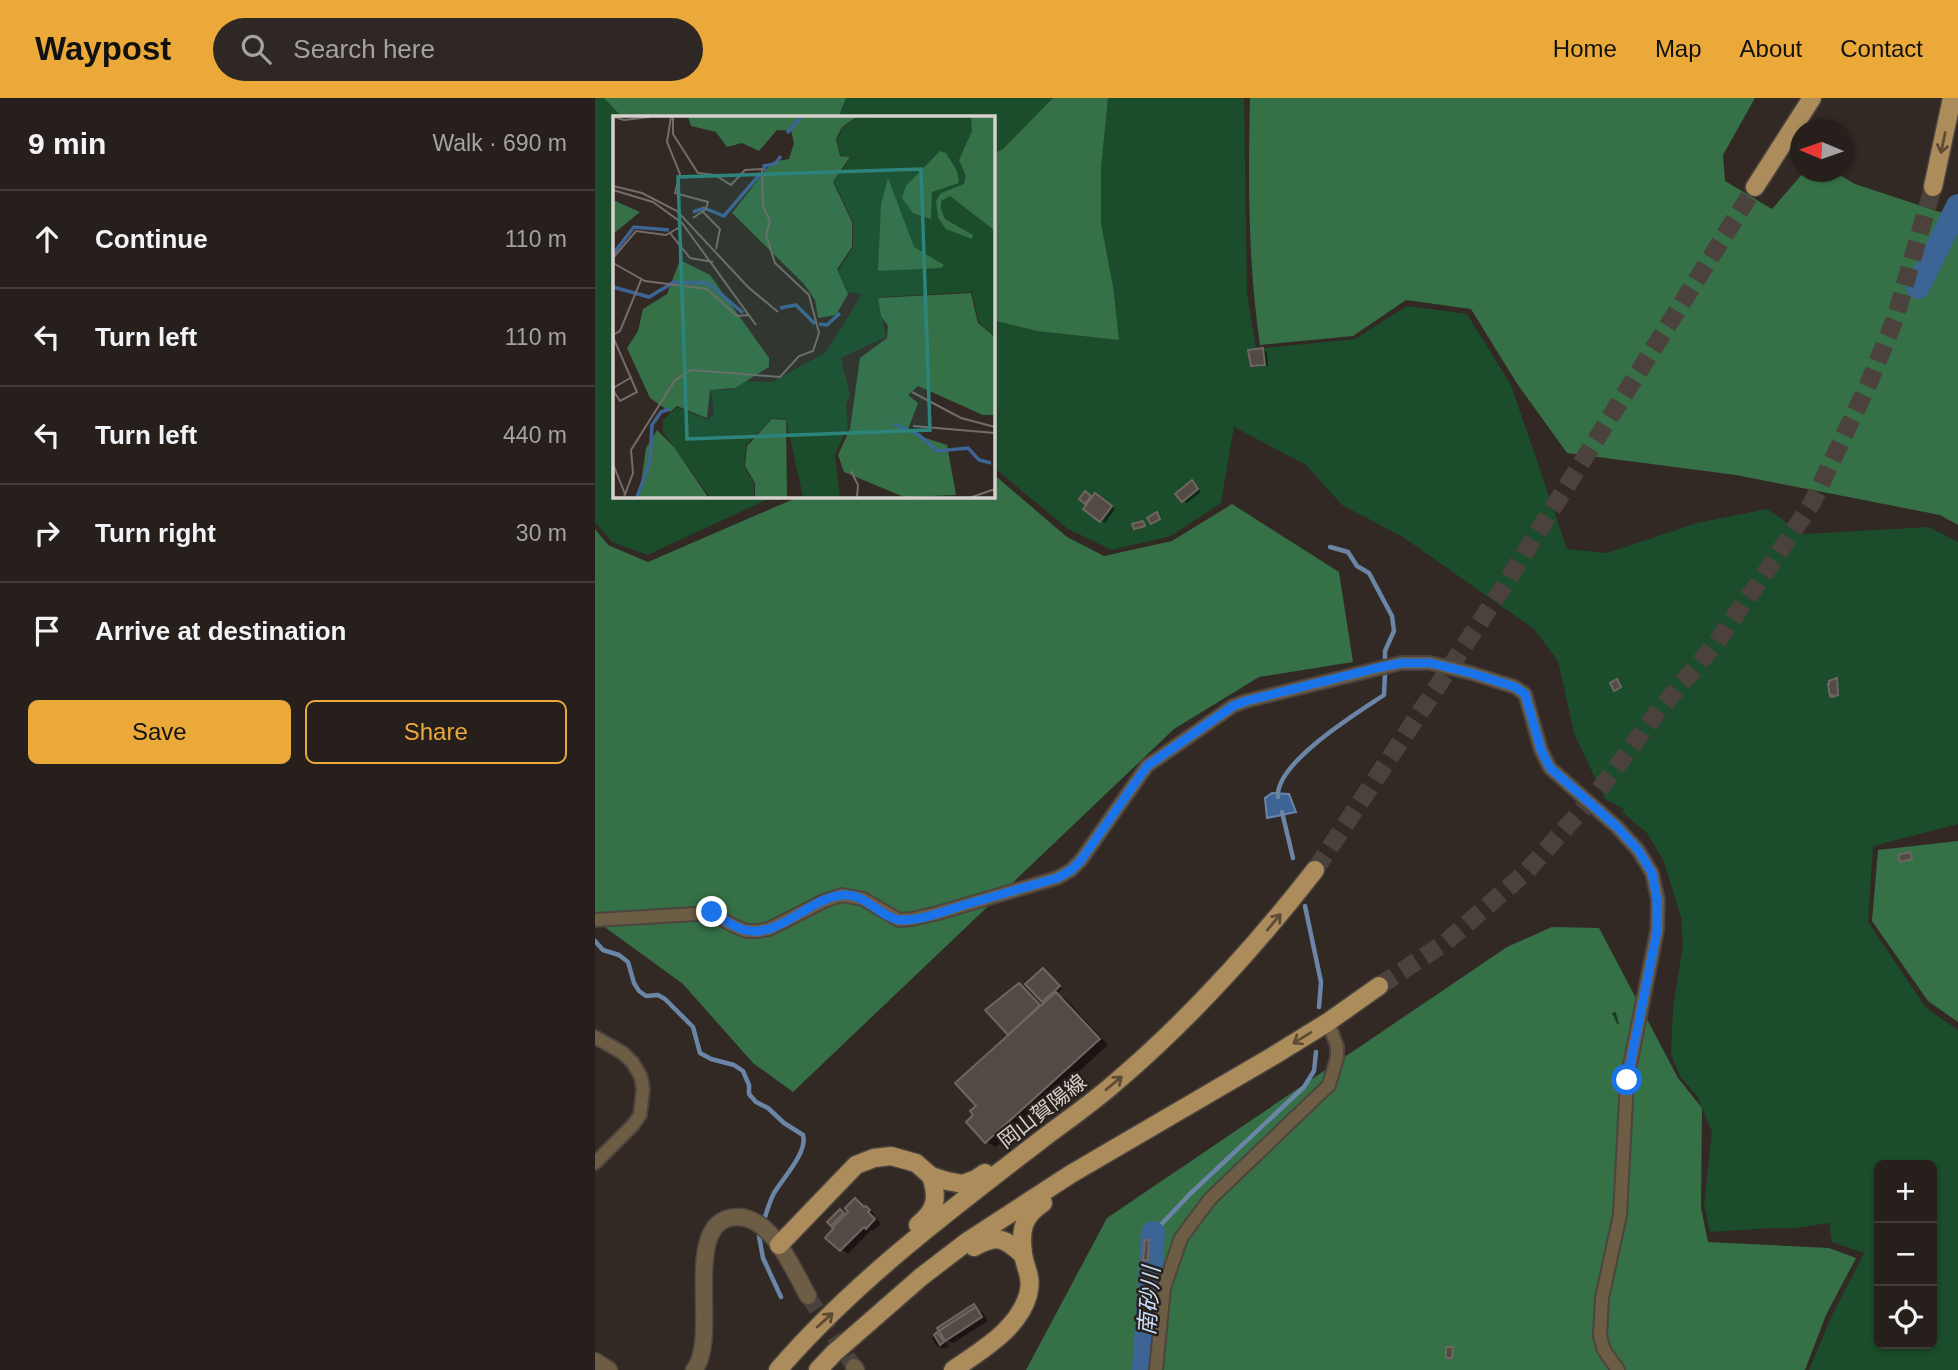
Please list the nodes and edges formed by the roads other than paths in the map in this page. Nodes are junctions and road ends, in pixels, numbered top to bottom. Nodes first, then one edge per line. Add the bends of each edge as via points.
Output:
1 (1812, 98) edge
2 (1952, 98) edge
3 (1755, 187) tunnel mouth
4 (1933, 187) tunnel mouth
5 (1315, 870) tunnel mouth
6 (595, 920) edge
7 (1379, 986) tunnel mouth
8 (1328, 1022) junction
9 (595, 1037) edge
10 (1089, 1103) junction
11 (1098, 1158) junction
12 (595, 1163) edge
13 (932, 1176) junction
14 (779, 1245) junction
15 (1023, 1255) junction
16 (866, 1282) junction
17 (809, 1296) tunnel mouth
18 (865, 1325) junction
19 (595, 1361) edge
20 (610, 1370) edge
21 (694, 1370) edge
22 (778, 1370) edge
23 (818, 1370) edge
24 (953, 1370) edge
25 (1157, 1370) edge
26 (1618, 1370) edge

1 - 3 main road
2 -> 4 main road
10 -> 5 main road, 岡山賀陽線 via 1181,1024 1254,946
6 - 26 street via 712,912 746,931 758,931 842,895 863,899 899,920 938,913 1071,870 1147,766 1233,706 1401,663 1430,663 1515,687 1525,694 1550,768 1638,850 1652,873 1657,900 1657,931 1627,1080 1621,1215 1602,1298 1600,1336
7 - 8 main road
8 -> 11 main road
8 - 25 street via 1338,1058 1329,1085 1210,1199 1181,1238 1164,1288
9 - 12 street via 633,1063 641,1077 643,1103 633,1125
10 - 13 main road via 1063,1114 976,1179 963,1184
10 - 16 main road, 岡山賀陽線
11 - 15 main road via 1026,1218
11 - 18 main road via 968,1241
13 - 14 main road via 916,1163 891,1156 856,1165
13 - 16 main road via 936,1202 932,1210 896,1243
14 - 17 street
14 - 21 street via 760,1226 742,1217 720,1221 710,1234 705,1252 705,1339
15 - 18 main road via 996,1238 976,1245
15 - 24 main road via 1030,1282 1023,1308 997,1339
22 -> 16 main road, 岡山賀陽線 via 809,1334
18 - 23 main road
19 - 20 street

